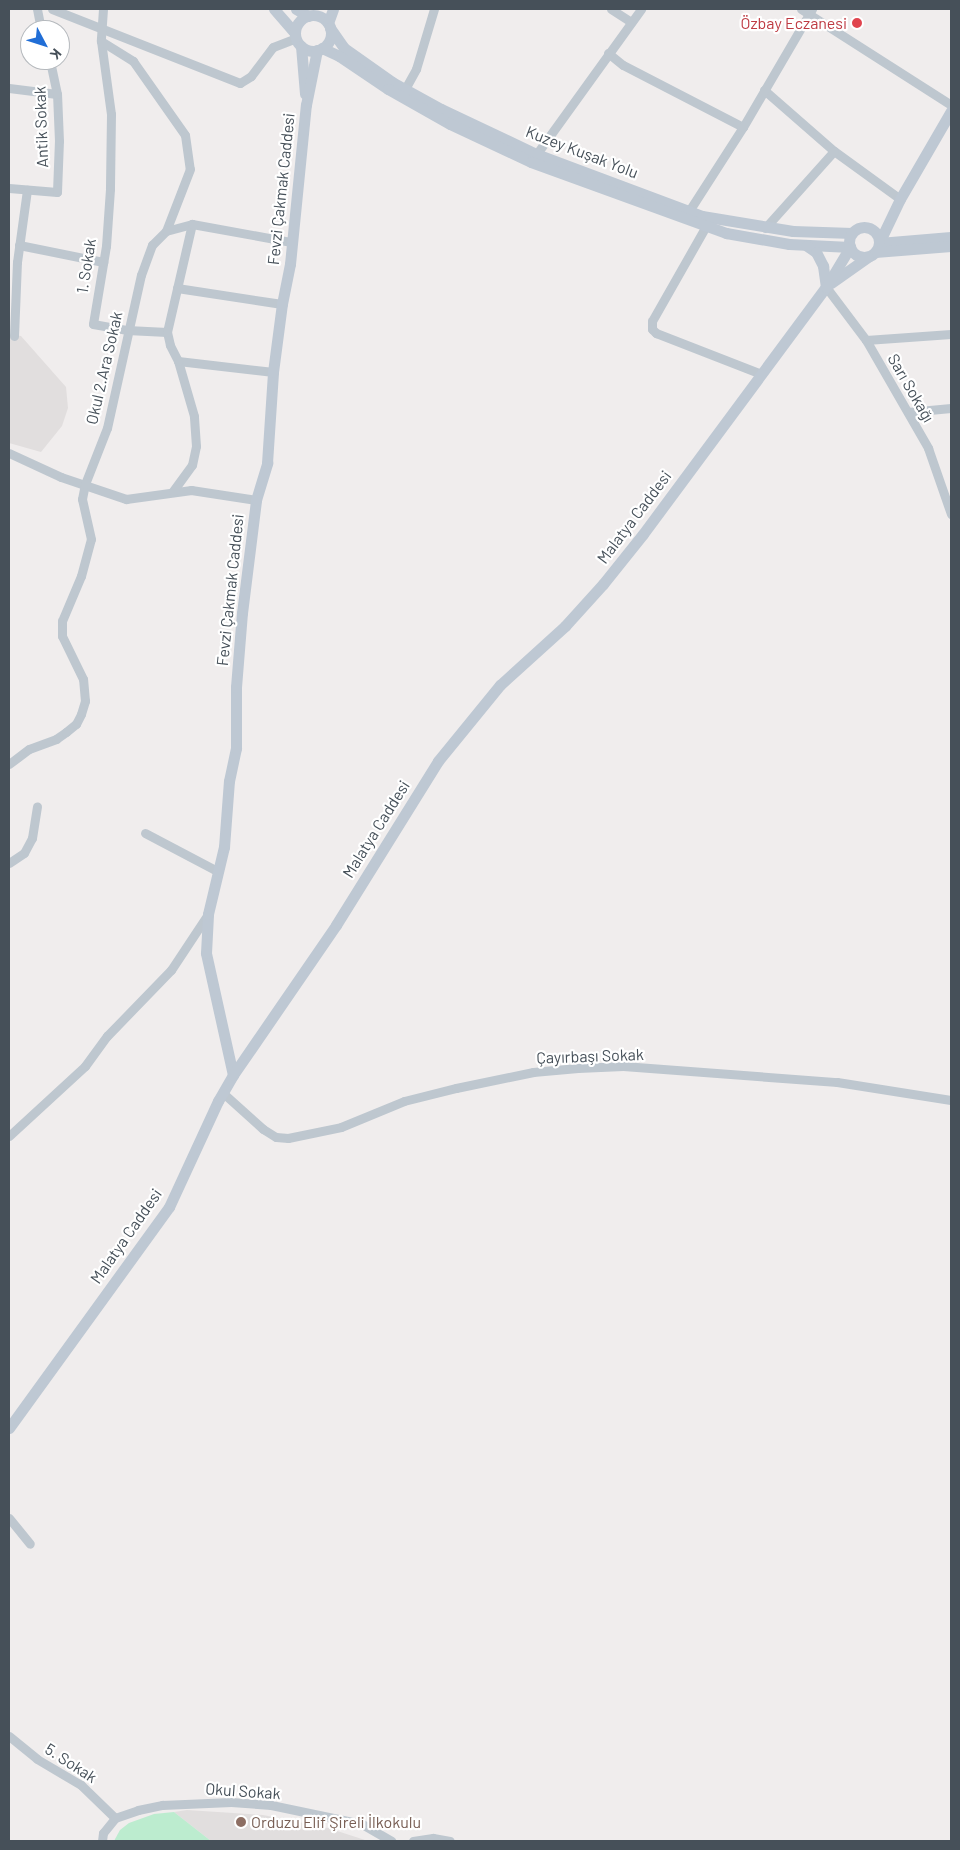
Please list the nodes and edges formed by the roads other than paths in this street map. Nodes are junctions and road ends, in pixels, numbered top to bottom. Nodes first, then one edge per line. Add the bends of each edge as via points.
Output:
1 (52, 9) edge
2 (103, 9) edge
3 (274, 9) edge
4 (296, 9) edge
5 (333, 9) edge
6 (434, 9) edge
7 (611, 9) edge
8 (641, 9) edge
9 (801, 9) edge
10 (811, 11) edge
11 (313, 13) edge
12 (631, 22) junction
13 (329, 26) junction
14 (102, 28) junction
15 (297, 39) junction
16 (101, 40) junction
17 (320, 49) junction
18 (608, 53) junction
19 (52, 70) edge
20 (9, 88) edge
21 (405, 89) junction
22 (764, 90) junction
23 (57, 94) junction
24 (306, 105) junction
25 (951, 105) edge
26 (951, 112) edge
27 (743, 127) junction
28 (834, 151) junction
29 (534, 158) junction
30 (9, 188) edge
31 (27, 190) junction
32 (900, 199) junction
33 (689, 211) junction
34 (192, 224) junction
35 (706, 226) junction
36 (886, 227) junction
37 (765, 228) junction
38 (869, 228) junction
39 (166, 231) junction
40 (852, 233) junction
41 (951, 237) edge
42 (291, 242) junction
43 (896, 242) junction
44 (19, 245) junction
45 (807, 246) junction
46 (951, 246) edge
47 (850, 247) junction
48 (874, 251) junction
49 (103, 262) junction
50 (826, 287) junction
51 (177, 288) junction
52 (282, 304) junction
53 (127, 330) junction
54 (167, 332) junction
55 (951, 334) edge
56 (14, 336) dead end
57 (866, 340) junction
58 (178, 361) junction
59 (273, 372) junction
60 (761, 374) junction
61 (951, 408) edge
62 (908, 412) junction
63 (9, 453) edge
64 (84, 484) junction
65 (173, 491) junction
66 (256, 500) junction
67 (951, 514) edge
68 (9, 764) edge
69 (36, 806) dead end
70 (145, 833) dead end
71 (9, 863) edge
72 (217, 871) junction
73 (208, 914) junction
74 (233, 1075) junction
75 (223, 1093) junction
76 (951, 1100) edge
77 (9, 1136) edge
78 (11, 1422) edge
79 (9, 1518) edge
80 (30, 1544) dead end
81 (9, 1736) edge
82 (115, 1818) junction
83 (102, 1841) edge
84 (392, 1841) edge
85 (413, 1841) edge
86 (450, 1841) edge

1 - 14 street
2 - 14 street, 1. Sokak
3 - 15 street
4 - 11 street
5 - 13 street
6 - 21 street via 416,69
7 - 12 street
8 - 12 street
9 - 10 street
10 - 22 street
10 - 25 street
11 - 13 street
11 - 15 street via 301,19
12 - 18 street
13 - 17 street via 330,40
13 - 21 street, Kuzey Kuşak Yolu via 344,48
14 - 15 street via 240,83 257,69 273,47
14 - 16 street, 1. Sokak
15 - 17 street via 308,50
15 - 24 street
16 - 39 street, Okul 2.Ara Sokak via 133,61 186,135 190,170
16 - 49 street, 1. Sokak via 111,114 110,189
17 - 24 street
17 - 29 street, Kuzey Kuşak Yolu via 339,56 388,89 450,124
18 - 27 street
18 - 29 street
19 - 23 street, Antik Sokak
20 - 23 street
21 - 29 street, Kuzey Kuşak Yolu
22 - 27 street
22 - 28 street
23 - 31 street, Antik Sokak via 58,192
24 - 42 street, Fevzi Çakmak Caddesi
26 - 32 street
27 - 33 street
28 - 32 street
28 - 37 street
29 - 33 street, Kuzey Kuşak Yolu
29 - 35 street, Kuzey Kuşak Yolu
30 - 31 street
31 - 44 street
32 - 36 street
32 - 38 street
33 - 37 street, Kuzey Kuşak Yolu
34 - 39 street
34 - 42 street
34 - 51 street
35 - 45 street, Kuzey Kuşak Yolu via 760,240
35 - 60 street via 652,321 652,329
36 - 43 street
36 - 48 street
37 - 40 street, Kuzey Kuşak Yolu via 818,234
38 - 40 street via 860,228
38 - 48 street via 876,234
39 - 53 street, Okul 2.Ara Sokak via 152,245 147,257
40 - 47 street
41 - 43 street
42 - 52 street, Fevzi Çakmak Caddesi
43 - 48 street
44 - 49 street
44 - 56 street
45 - 47 street, Kuzey Kuşak Yolu
45 - 50 street via 816,252 823,266
46 - 48 street
47 - 48 street via 856,255
47 - 50 street
48 - 50 street
49 - 53 street, 1. Sokak via 93,324
50 - 57 street, Sarı Sokağı
50 - 60 street, Malatya Caddesi
51 - 52 street
51 - 54 street
52 - 59 street, Fevzi Çakmak Caddesi
53 - 54 street
53 - 64 street, Okul 2.Ara Sokak via 107,428
54 - 58 street
55 - 57 street
57 - 62 street, Sarı Sokağı
58 - 59 street
58 - 65 street via 194,416 196,446 192,465
59 - 66 street, Fevzi Çakmak Caddesi via 267,463
60 - 74 street, Malatya Caddesi via 603,584 565,626 500,685 438,761 336,925
61 - 62 street
62 - 67 street, Sarı Sokağı via 928,448
63 - 64 street
64 - 65 street via 126,499
64 - 68 street, Okul 2.Ara Sokak via 82,499 91,539 61,628 83,679 85,701 76,724 56,739 28,749
65 - 66 street via 191,490
66 - 72 street, Fevzi Çakmak Caddesi via 239,649 236,748 224,847
69 - 71 street via 32,838 24,853
70 - 72 street
72 - 73 street, Fevzi Çakmak Caddesi
73 - 74 street, Fevzi Çakmak Caddesi via 206,953
73 - 77 street via 171,970 107,1036 85,1066
74 - 75 street, Malatya Caddesi
75 - 76 street, Çayırbaşı Sokak via 270,1133 288,1138 341,1127 404,1101 456,1088 533,1072 578,1068 623,1066 837,1082
75 - 78 street, Malatya Caddesi via 169,1207
79 - 80 street
81 - 82 street, 5. Sokak via 36,1759 81,1786
82 - 83 street via 103,1833
82 - 84 street, Okul Sokak via 162,1805 231,1802 271,1805 362,1824
85 - 86 street via 433,1838

